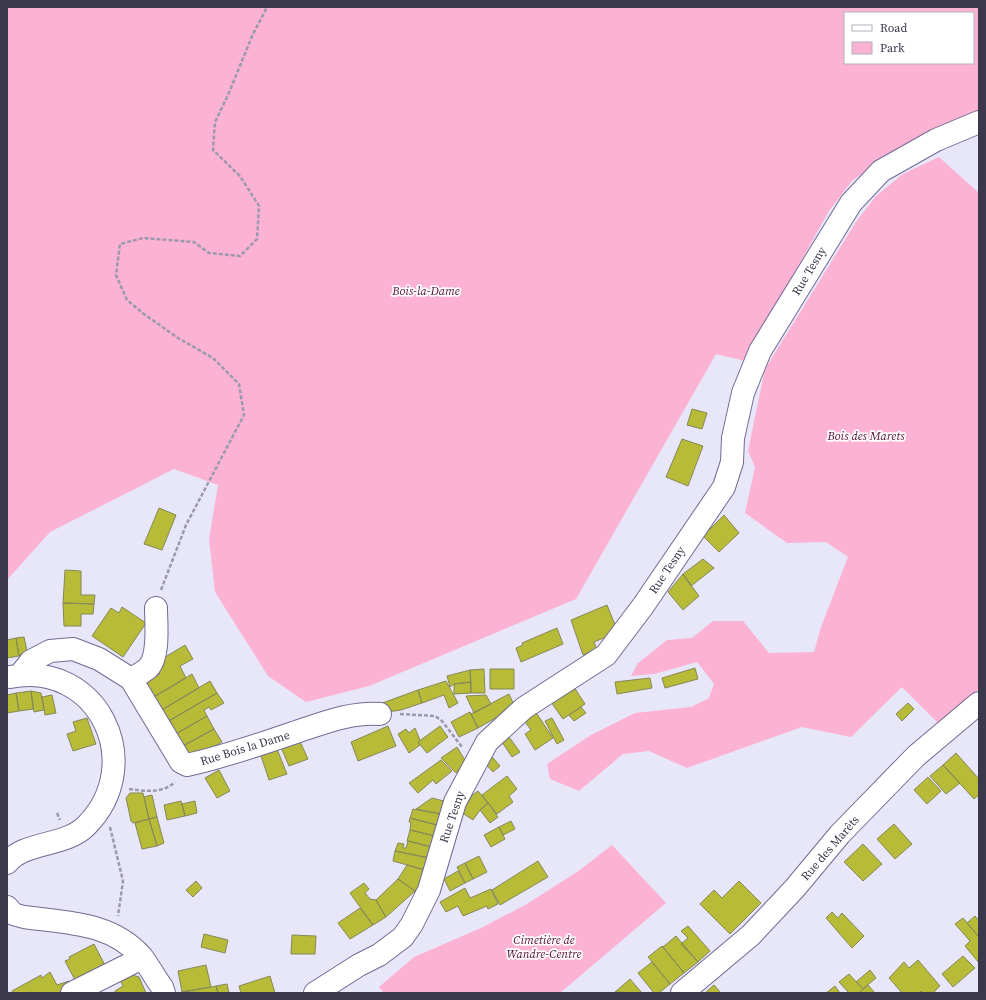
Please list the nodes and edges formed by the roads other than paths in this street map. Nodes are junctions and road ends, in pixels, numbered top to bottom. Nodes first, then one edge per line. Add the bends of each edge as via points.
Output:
1 (979, 122) edge
2 (156, 608) road end
3 (14, 676) edge
4 (131, 679) junction
5 (979, 702) edge
6 (380, 714) road end
7 (7, 863) edge
8 (7, 908) edge
9 (142, 958) junction
10 (72, 993) edge
11 (164, 993) edge
12 (315, 993) edge
13 (682, 993) edge

1 - 12 street, Rue Tesny via 936,140 881,171 851,203 760,351 743,393 733,438 732,462 724,487 643,606 606,655 524,708 487,742 455,802 429,890 403,937 379,955
2 - 4 street via 153,658 148,669
3 - 4 street, Rue Bois la Dame via 50,651 73,649 99,659
3 - 7 street, Rue Bois la Dame via 45,677 65,683 91,701 107,724 113,751 112,782 102,805 85,827 60,841 13,855
4 - 6 street, Rue Bois la Dame via 181,762 187,765 259,745 340,718 363,713
5 - 13 street, Rue des Marêts via 916,756 840,834 795,888 750,934
8 - 9 street via 12,914 24,917 102,928 115,934
9 - 10 street
9 - 11 street

